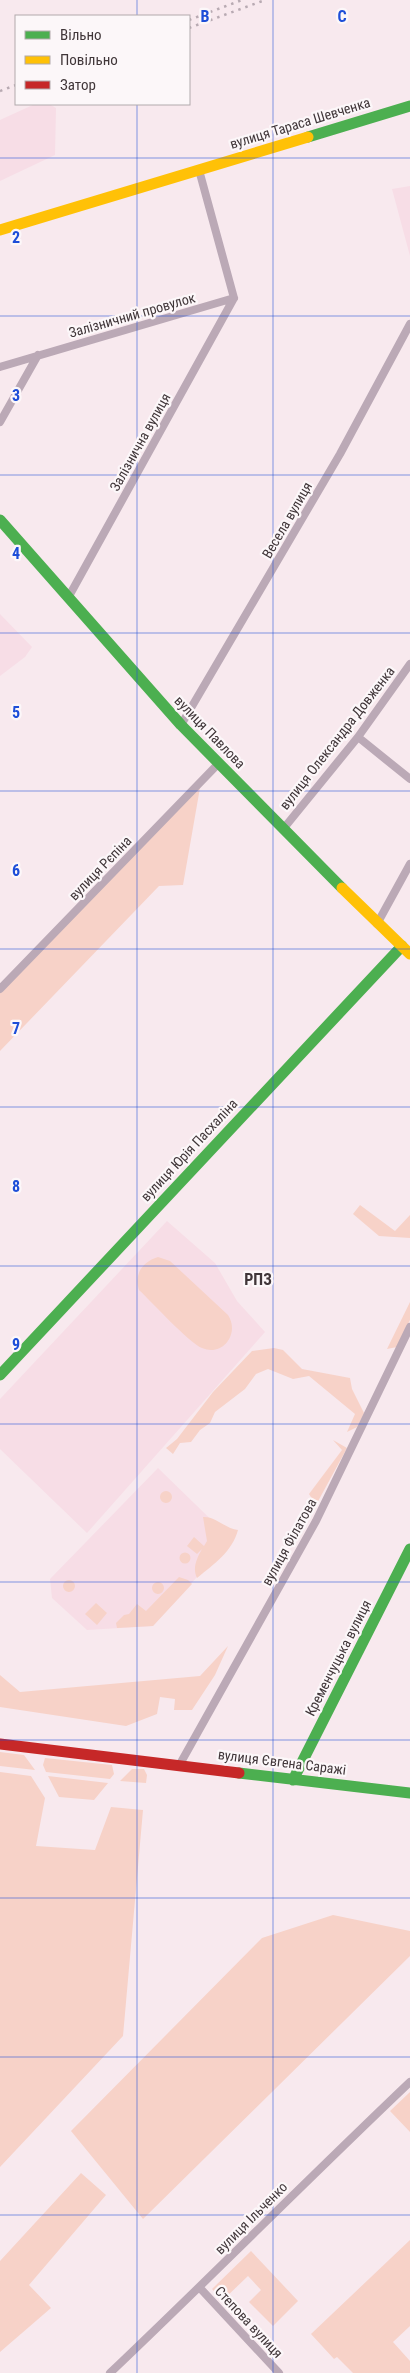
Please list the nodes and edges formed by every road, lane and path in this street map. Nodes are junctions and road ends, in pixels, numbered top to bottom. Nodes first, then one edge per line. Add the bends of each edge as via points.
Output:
1 (410, 106) edge
2 (199, 170) junction
3 (0, 230) edge
4 (234, 298) junction
5 (410, 324) edge
6 (38, 356) junction
7 (0, 366) edge
8 (0, 422) edge
9 (0, 520) edge
10 (68, 598) junction
11 (410, 664) edge
12 (181, 725) junction
13 (358, 737) junction
14 (218, 764) junction
15 (410, 779) edge
16 (284, 828) junction
17 (410, 864) edge
18 (377, 924) junction
19 (406, 950) edge
20 (0, 989) edge
21 (410, 1327) edge
22 (0, 1375) edge
23 (410, 1550) edge
24 (0, 1744) edge
25 (180, 1764) junction
26 (293, 1780) junction
27 (410, 1793) edge
28 (410, 2082) edge
29 (200, 2288) junction
30 (110, 2373) edge
31 (279, 2373) edge

1 - 2 street, вулиця Тараса Шевченка
2 - 3 street, вулиця Тараса Шевченка
2 - 4 street
4 - 6 street, Залізничний провулок
4 - 10 street, Залізнична вулиця
5 - 12 street, Весела вулиця via 340,454
6 - 7 street, Залізничний провулок
6 - 8 street
9 - 10 street, вулиця Павлова
10 - 12 street, вулиця Павлова
11 - 13 street, вулиця Олександра Довженка
12 - 14 street, вулиця Павлова
13 - 15 street
13 - 16 street, вулиця Олександра Довженка
14 - 16 street, вулиця Павлова
14 - 20 street, вулиця Рєпіна
16 - 18 street, вулиця Павлова
17 - 18 street
18 - 19 street, вулиця Павлова
19 - 22 street, вулиця Юрія Пасхаліна via 169,1192
21 - 25 street, вулиця Філатова via 316,1521
23 - 26 street, Кременчуцька вулиця
24 - 25 street, вулиця Євгена Саражі
25 - 26 street, вулиця Євгена Саражі
26 - 27 street, вулиця Євгена Саражі
28 - 29 street, вулиця Ільченко
29 - 30 street, вулиця Ільченко
29 - 31 street, Степова вулиця

